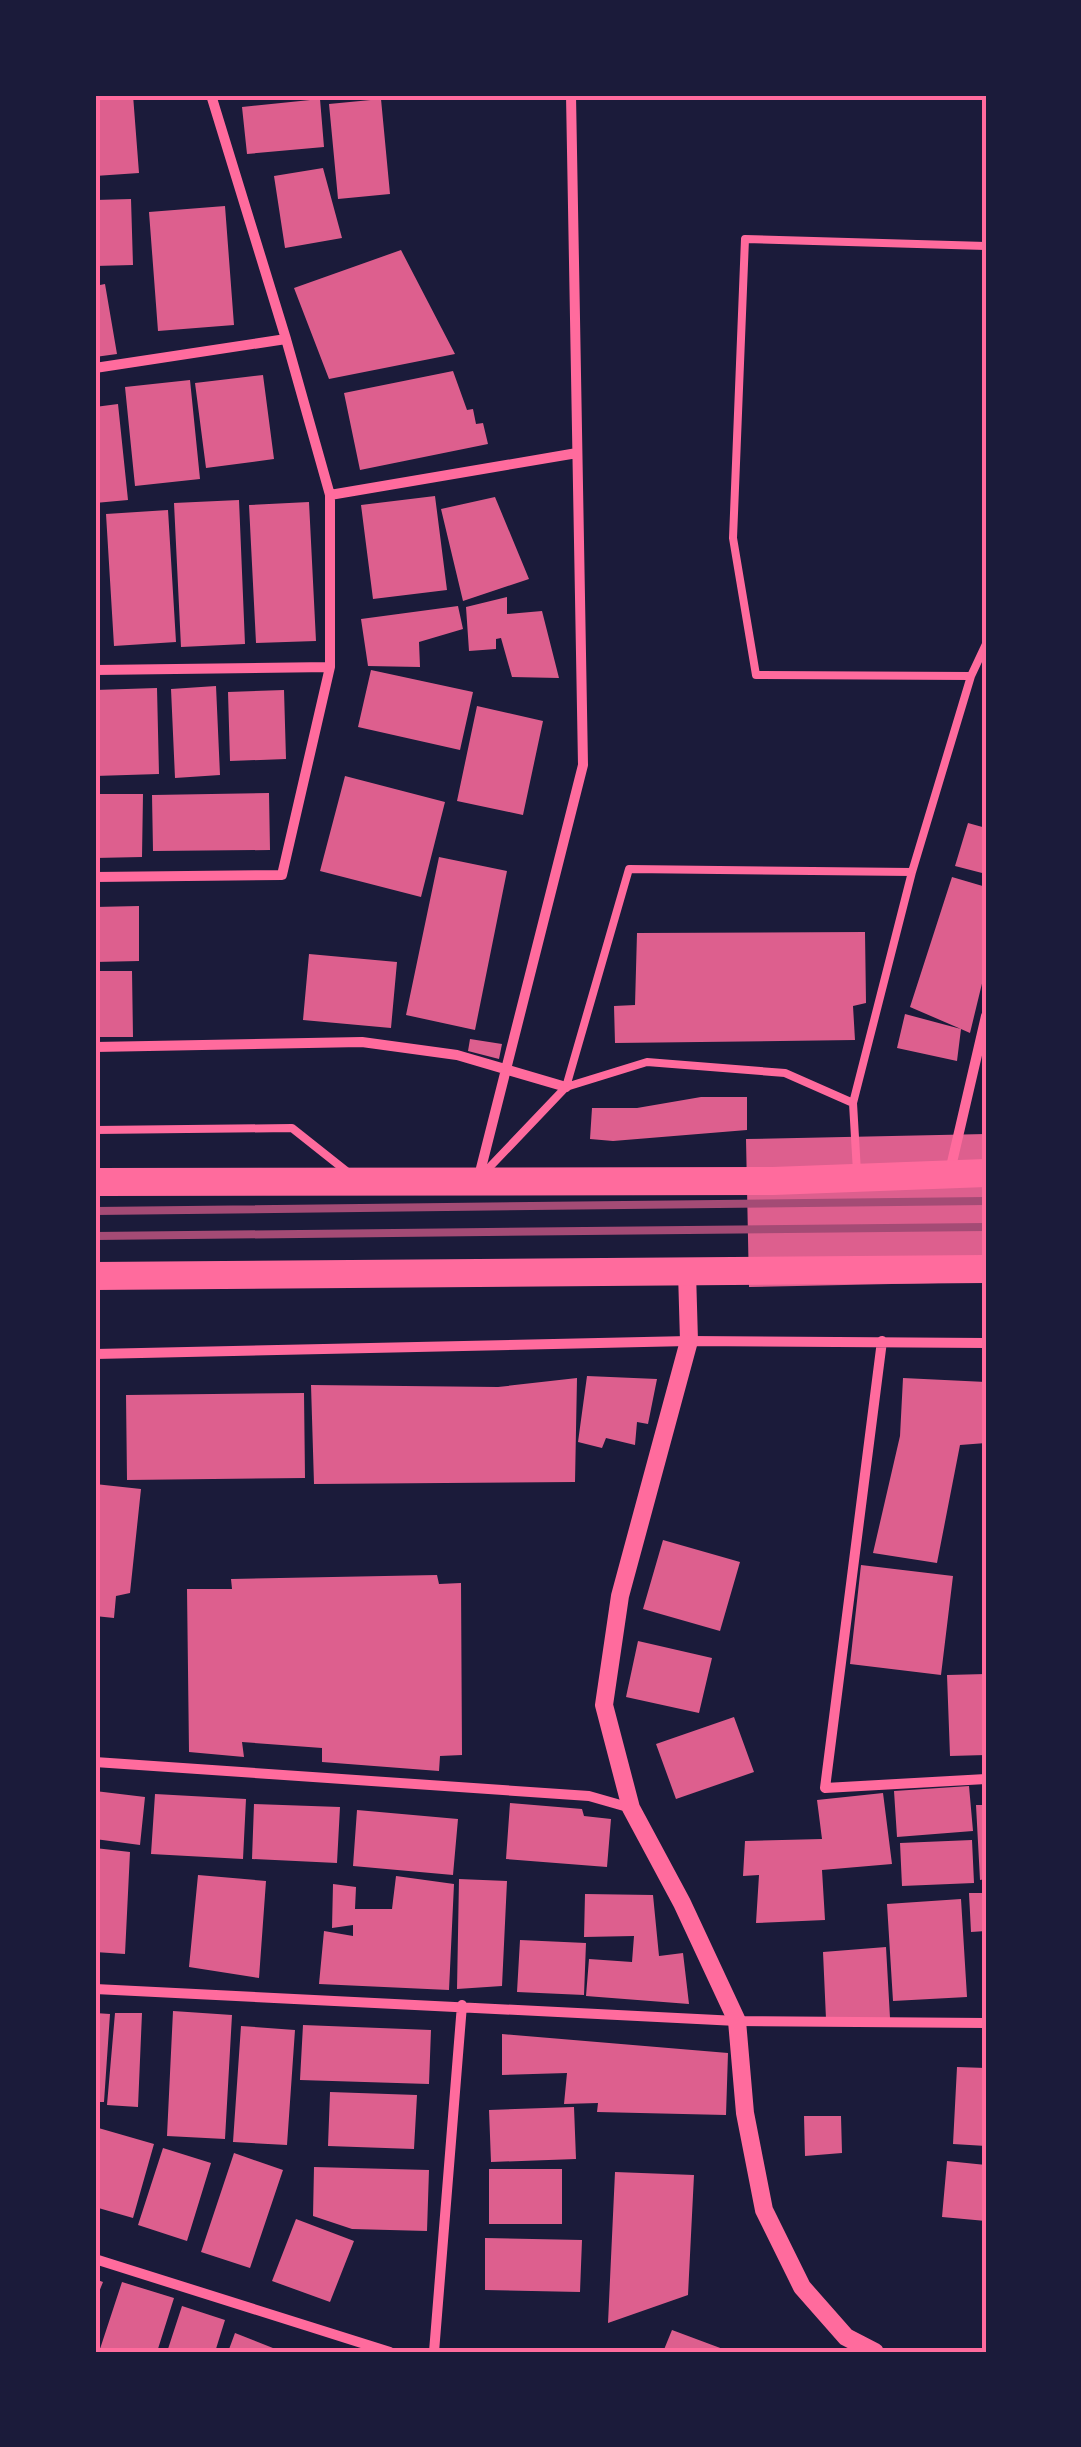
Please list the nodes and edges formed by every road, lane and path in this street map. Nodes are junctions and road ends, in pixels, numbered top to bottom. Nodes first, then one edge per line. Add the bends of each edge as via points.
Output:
1 (211, 95) edge
2 (571, 95) edge
3 (986, 246) edge
4 (286, 338) junction
5 (95, 368) edge
6 (578, 453) junction
7 (330, 495) junction
8 (986, 644) edge
9 (330, 668) junction
10 (95, 670) edge
11 (970, 676) junction
12 (912, 872) junction
13 (95, 877) edge
14 (986, 1016) edge
15 (95, 1048) edge
16 (506, 1070) junction
17 (566, 1087) junction
18 (853, 1102) junction
19 (95, 1130) edge
20 (986, 1173) edge
21 (949, 1174) junction
22 (858, 1176) junction
23 (478, 1180) junction
24 (359, 1181) junction
25 (95, 1182) edge
26 (986, 1269) edge
27 (686, 1272) junction
28 (95, 1276) edge
29 (689, 1341) junction
30 (882, 1342) junction
31 (986, 1343) edge
32 (95, 1354) edge
33 (95, 1762) edge
34 (986, 1778) edge
35 (631, 1808) junction
36 (95, 1989) edge
37 (462, 2004) junction
38 (737, 2021) junction
39 (986, 2023) edge
40 (95, 2259) edge
41 (390, 2352) edge
42 (434, 2352) edge
43 (875, 2352) edge

1 - 4 street
2 - 6 street
3 - 11 lane via 746,239 733,538 756,675
4 - 5 street
4 - 7 street
6 - 7 street
6 - 16 street via 583,765
7 - 9 street
8 - 11 lane
9 - 10 street
9 - 13 street via 282,875
11 - 12 lane
12 - 17 lane via 629,869
12 - 18 lane
14 - 21 street
15 - 16 street via 362,1042 457,1055
16 - 17 street
16 - 23 street
17 - 18 lane via 647,1062 784,1073
17 - 23 lane
18 - 22 lane
19 - 24 lane via 292,1128
20 - 21 highway
21 - 22 highway
22 - 23 highway
23 - 24 highway
24 - 25 highway
26 - 27 highway
27 - 28 highway
27 - 29 street
29 - 30 street
29 - 32 street
29 - 35 street via 620,1596 604,1705
30 - 31 street
30 - 34 street via 825,1788
33 - 35 street via 589,1796
35 - 38 street
36 - 37 street
37 - 38 street
37 - 42 street
38 - 39 street
38 - 43 street via 745,2113 764,2210 802,2287 846,2336
40 - 41 street

